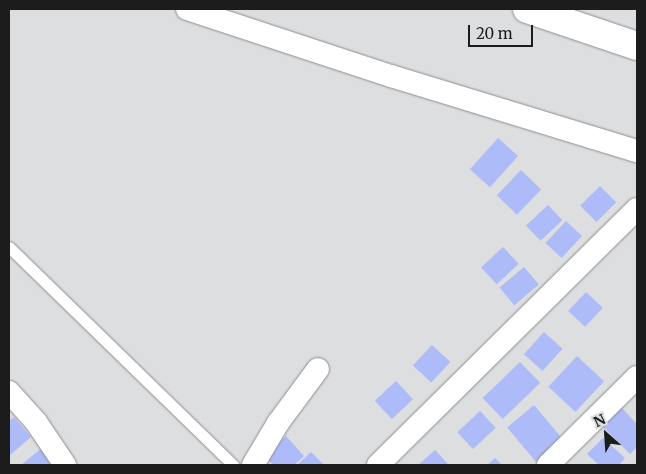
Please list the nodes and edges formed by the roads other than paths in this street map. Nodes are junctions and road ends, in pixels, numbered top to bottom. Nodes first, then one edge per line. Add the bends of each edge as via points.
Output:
1 (187, 9) edge
2 (527, 9) edge
3 (637, 46) edge
4 (637, 151) edge
5 (637, 208) edge
6 (9, 248) edge
7 (318, 369) dead end
8 (637, 377) edge
9 (9, 392) edge
10 (65, 465) edge
11 (233, 465) edge
12 (253, 465) edge
13 (378, 465) edge
14 (548, 465) edge

1 - 4 street via 391,76
2 - 3 highway
5 - 13 street
6 - 11 lane
7 - 12 street via 278,423
8 - 14 street
9 - 10 street via 36,422

